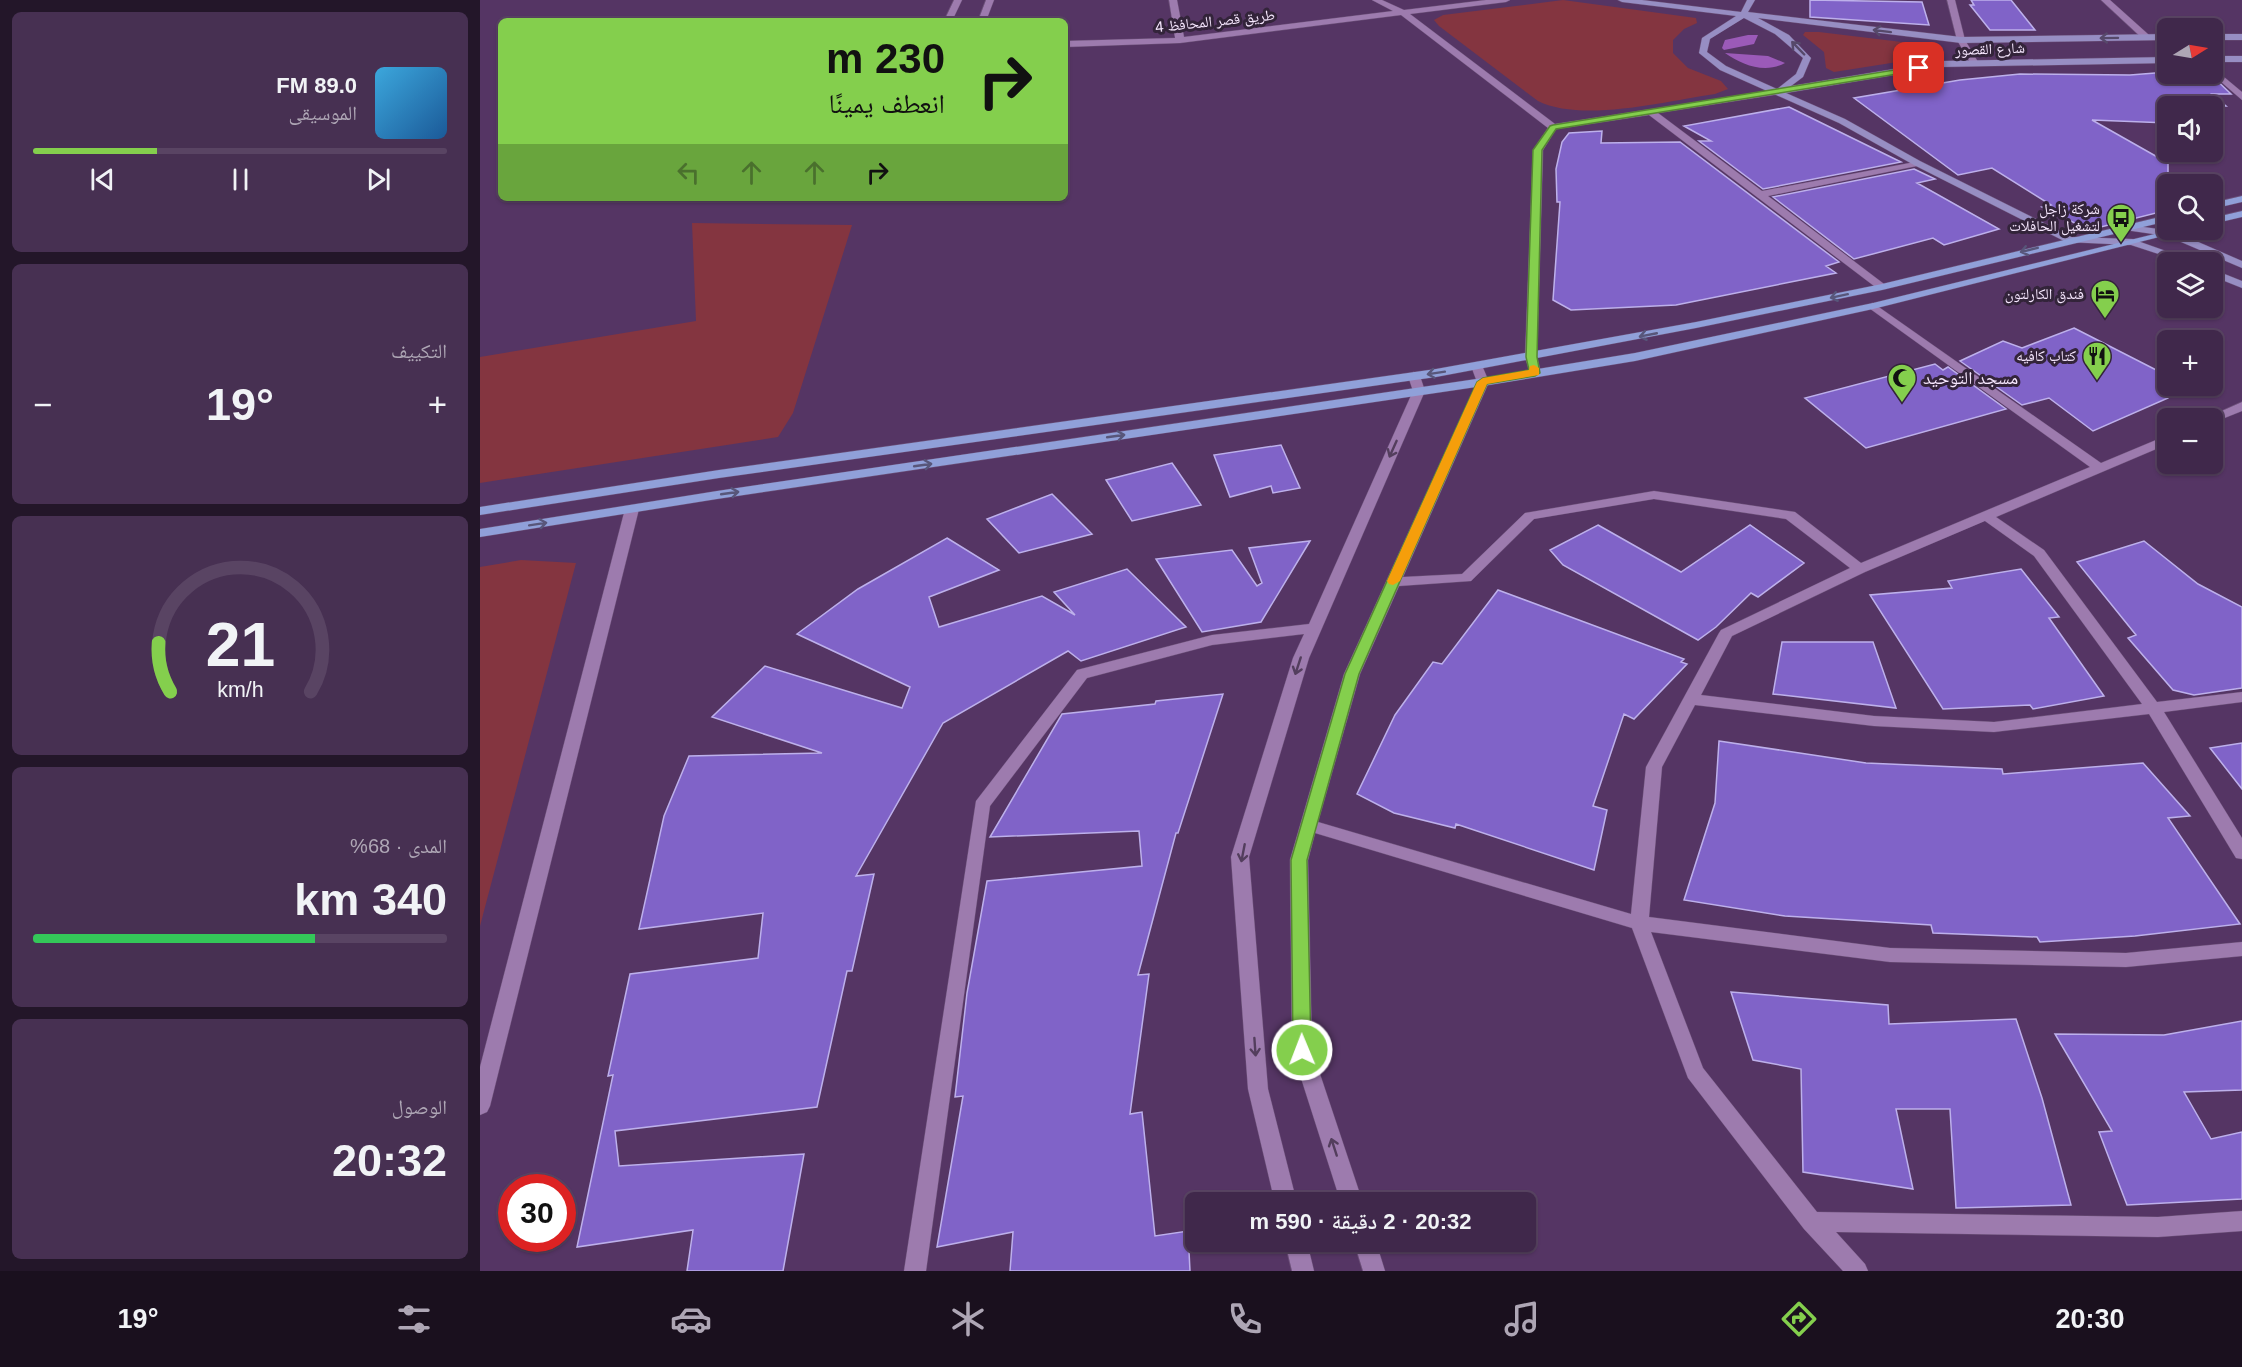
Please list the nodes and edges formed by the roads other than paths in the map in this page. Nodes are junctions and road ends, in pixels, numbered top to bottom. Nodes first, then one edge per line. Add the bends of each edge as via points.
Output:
1 (958, 0) edge
2 (990, 0) edge
3 (1173, 0) edge
4 (1376, 0) edge
5 (1506, 0) edge
6 (1622, 0) edge
7 (1750, 0) edge
8 (1951, 0) edge
9 (2105, 0) edge
10 (1403, 13) junction
11 (1743, 15) junction
12 (949, 18) edge
13 (983, 18) edge
14 (2223, 37) edge
15 (2242, 37) edge
16 (2146, 38) junction
17 (2157, 38) edge
18 (1180, 40) junction
19 (1961, 40) junction
20 (1068, 44) edge
21 (2223, 59) edge
22 (2242, 59) edge
23 (2157, 60) edge
24 (1974, 62) junction
25 (2223, 79) edge
26 (1780, 91) junction
27 (2242, 97) edge
28 (1652, 113) junction
29 (1553, 127) junction
30 (1917, 163) junction
31 (1762, 194) junction
32 (2242, 199) edge
33 (2223, 203) edge
34 (2242, 214) edge
35 (2223, 218) edge
36 (2157, 221) edge
37 (2129, 228) junction
38 (2157, 232) edge
39 (2157, 236) edge
40 (2070, 240) junction
41 (2185, 240) edge
42 (2132, 242) junction
43 (2162, 252) edge
44 (2242, 265) edge
45 (2223, 277) edge
46 (2242, 285) edge
47 (1882, 287) junction
48 (1873, 306) junction
49 (1531, 357) junction
50 (1535, 373) junction
51 (1480, 374) junction
52 (1417, 383) junction
53 (2240, 409) edge
54 (2223, 415) edge
55 (2157, 444) edge
56 (2101, 469) junction
57 (632, 509) junction
58 (480, 511) edge
59 (1986, 516) junction
60 (480, 533) edge
61 (1860, 569) junction
62 (1393, 582) junction
63 (1314, 628) junction
64 (2242, 697) edge
65 (1691, 699) junction
66 (2154, 709) junction
67 (1309, 825) junction
68 (2242, 853) edge
69 (1639, 923) junction
70 (2242, 949) edge
71 (480, 1106) edge
72 (1283, 1192) edge
73 (1348, 1192) edge
74 (2242, 1221) edge
75 (1812, 1222) junction
76 (1298, 1252) edge
77 (1368, 1252) edge
78 (915, 1271) edge
79 (1303, 1271) edge
80 (1374, 1271) edge
81 (1857, 1271) edge

1 - 12 street
2 - 13 street
3 - 18 street
4 - 10 street
5 - 10 street, طريق قصر المحافظ 4
6 - 11 street, شارع القصور
7 - 11 street
8 - 19 street
9 - 16 street
10 - 18 street, طريق قصر المحافظ 4
10 - 29 street
19 -> 11 street, شارع القصور
26 -> 11 street via 1800,75 1808,58 1778,30
11 - 26 street via 1706,38 1703,53 1723,68
14 - 15 street
16 - 17 street, شارع القصور
16 -> 19 street, شارع القصور
18 - 20 street, طريق قصر المحافظ 4
19 - 24 street
21 - 22 street
23 - 24 street, شارع القصور
24 - 26 street, شارع القصور
25 - 27 street
26 - 28 street
26 - 30 street
28 - 29 street
28 - 31 street
29 - 49 street via 1538,150
30 - 31 street
30 - 40 street
31 - 47 street
32 - 33 main road
34 - 35 main road
36 - 37 main road
37 - 38 street
37 - 40 main road
39 - 42 main road
40 - 42 street
40 -> 47 main road
41 - 44 street
42 - 43 street
42 - 48 main road
45 - 46 street
47 -> 49 main road
48 - 50 main road via 1635,357
48 - 56 street
49 - 50 street
49 - 51 main road
50 - 51 main road
51 - 52 main road
51 - 62 street
57 -> 52 main road
52 - 58 main road via 719,474
52 -> 63 street
53 - 54 street
55 - 56 street
56 - 59 street
60 -> 57 main road
57 - 71 street
59 - 61 street
59 - 66 street via 2039,553
61 - 62 street via 1790,515 1654,495 1530,516 1466,578
61 - 65 street via 1726,633
62 - 67 street via 1352,674
63 -> 72 street via 1300,658 1240,857 1258,1089
63 - 78 street via 1212,639 1082,674 982,805
64 - 66 street
65 - 66 street via 1874,721 1994,727
65 - 69 street via 1654,767
66 - 68 street
67 - 69 street
73 -> 67 street via 1302,1050 1299,860
69 - 70 street via 1890,955 2126,960
69 - 75 street via 1695,1072
74 - 75 street via 2158,1227
75 - 81 street
76 - 79 street
77 - 80 street

